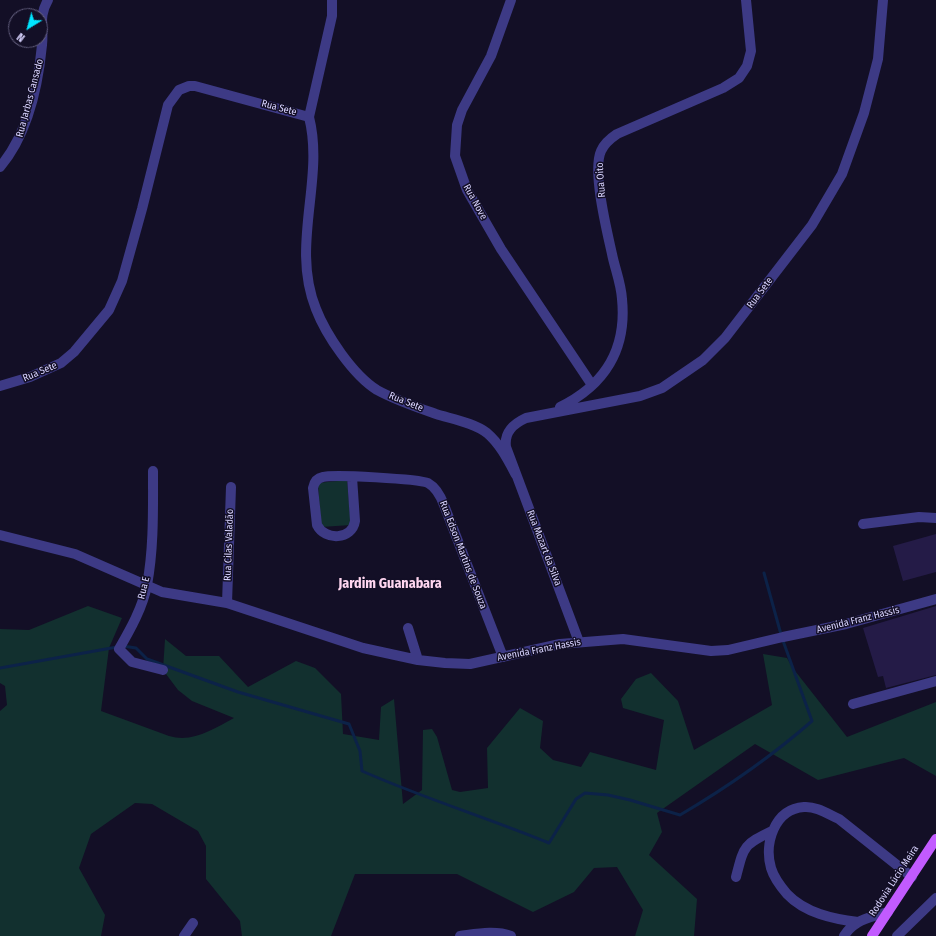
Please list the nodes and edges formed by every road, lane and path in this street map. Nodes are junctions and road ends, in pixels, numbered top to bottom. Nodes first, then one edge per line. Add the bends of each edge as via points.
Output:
1 (48, 0) edge
2 (332, 0) edge
3 (511, 0) edge
4 (746, 0) edge
5 (884, 0) edge
6 (310, 117) junction
7 (0, 167) edge
8 (592, 385) junction
9 (0, 386) edge
10 (548, 413) junction
11 (508, 454) joint
12 (153, 471) dead end
13 (516, 475) junction
14 (352, 477) junction
15 (231, 487) dead end
16 (936, 518) edge
17 (863, 524) dead end
18 (0, 536) edge
19 (147, 586) junction
20 (936, 599) edge
21 (227, 603) junction
22 (408, 628) dead end
23 (579, 642) junction
24 (503, 657) junction
25 (418, 660) junction
26 (164, 670) dead end
27 (936, 681) edge
28 (853, 704) dead end
29 (772, 831) junction
30 (936, 839) edge
31 (912, 877) junction
32 (736, 878) dead end
33 (936, 898) edge
34 (888, 912) junction
35 (858, 922) junction
36 (193, 923) dead end
37 (184, 936) edge
38 (460, 936) edge
39 (511, 936) edge
40 (844, 936) edge
41 (872, 936) edge
42 (897, 936) edge

1 - 7 street, Rua Jarbas Cansado via 41,17 41,56 24,128 15,148
2 - 6 street via 332,16
3 - 8 street, Rua Nove via 491,56 462,110 457,124 455,156 467,190 501,249
4 - 8 street, Rua Oito via 752,51 747,66 739,78 723,88 617,134 601,150 598,171 601,195 612,255 620,282 623,321 613,360
5 - 10 street, Rua Sete via 878,59 864,114 842,174 812,224 725,338 703,360 662,388 640,396
6 - 9 street, Rua Sete via 195,86 179,90 171,98 166,111 116,299 74,352 61,363 30,377
6 - 13 street, Rua Sete via 314,150 306,271 316,310 332,340 360,375 377,389 473,426 487,434 500,448
8 - 10 street, Rua Oito via 577,397
10 - 11 street, Rua Sete via 518,422 509,430 505,440
11 - 13 street, Rua Mozart da Silva
12 - 19 street, Rua E
13 - 23 street, Rua Mozart da Silva
14 - 14 street, Rua Edson Martins de Souza via 322,477 313,485 317,525 326,535 343,536 349,533 354,525
14 - 24 street, Rua Edson Martins de Souza via 419,481 435,488 444,505
15 - 21 street, Rua Cilas Valadão
16 - 17 street via 919,517
18 - 19 street, Avenida Franz Hassis via 76,554
19 - 21 street, Avenida Franz Hassis via 172,595
19 - 26 street, Rua E via 119,652 132,662
20 - 23 street, Avenida Franz Hassis via 846,624 728,650 711,651 623,639
21 - 25 street, Avenida Franz Hassis via 363,648
22 - 25 street
23 - 24 street, Avenida Franz Hassis
24 - 25 street, Avenida Franz Hassis via 470,664
27 - 28 street
29 - 31 street via 785,814 804,807 813,808 839,818
29 - 32 street via 747,845
29 - 35 street via 769,857 771,868 788,895 820,914 834,919
30 - 31 main road, Rodovia Lúcio Meira
31 - 34 main road, Rodovia Lúcio Meira
33 - 42 street
34 - 35 street
34 - 41 main road, Rodovia Lúcio Meira
35 - 40 street via 849,928
36 - 37 street
38 - 39 street via 479,933

